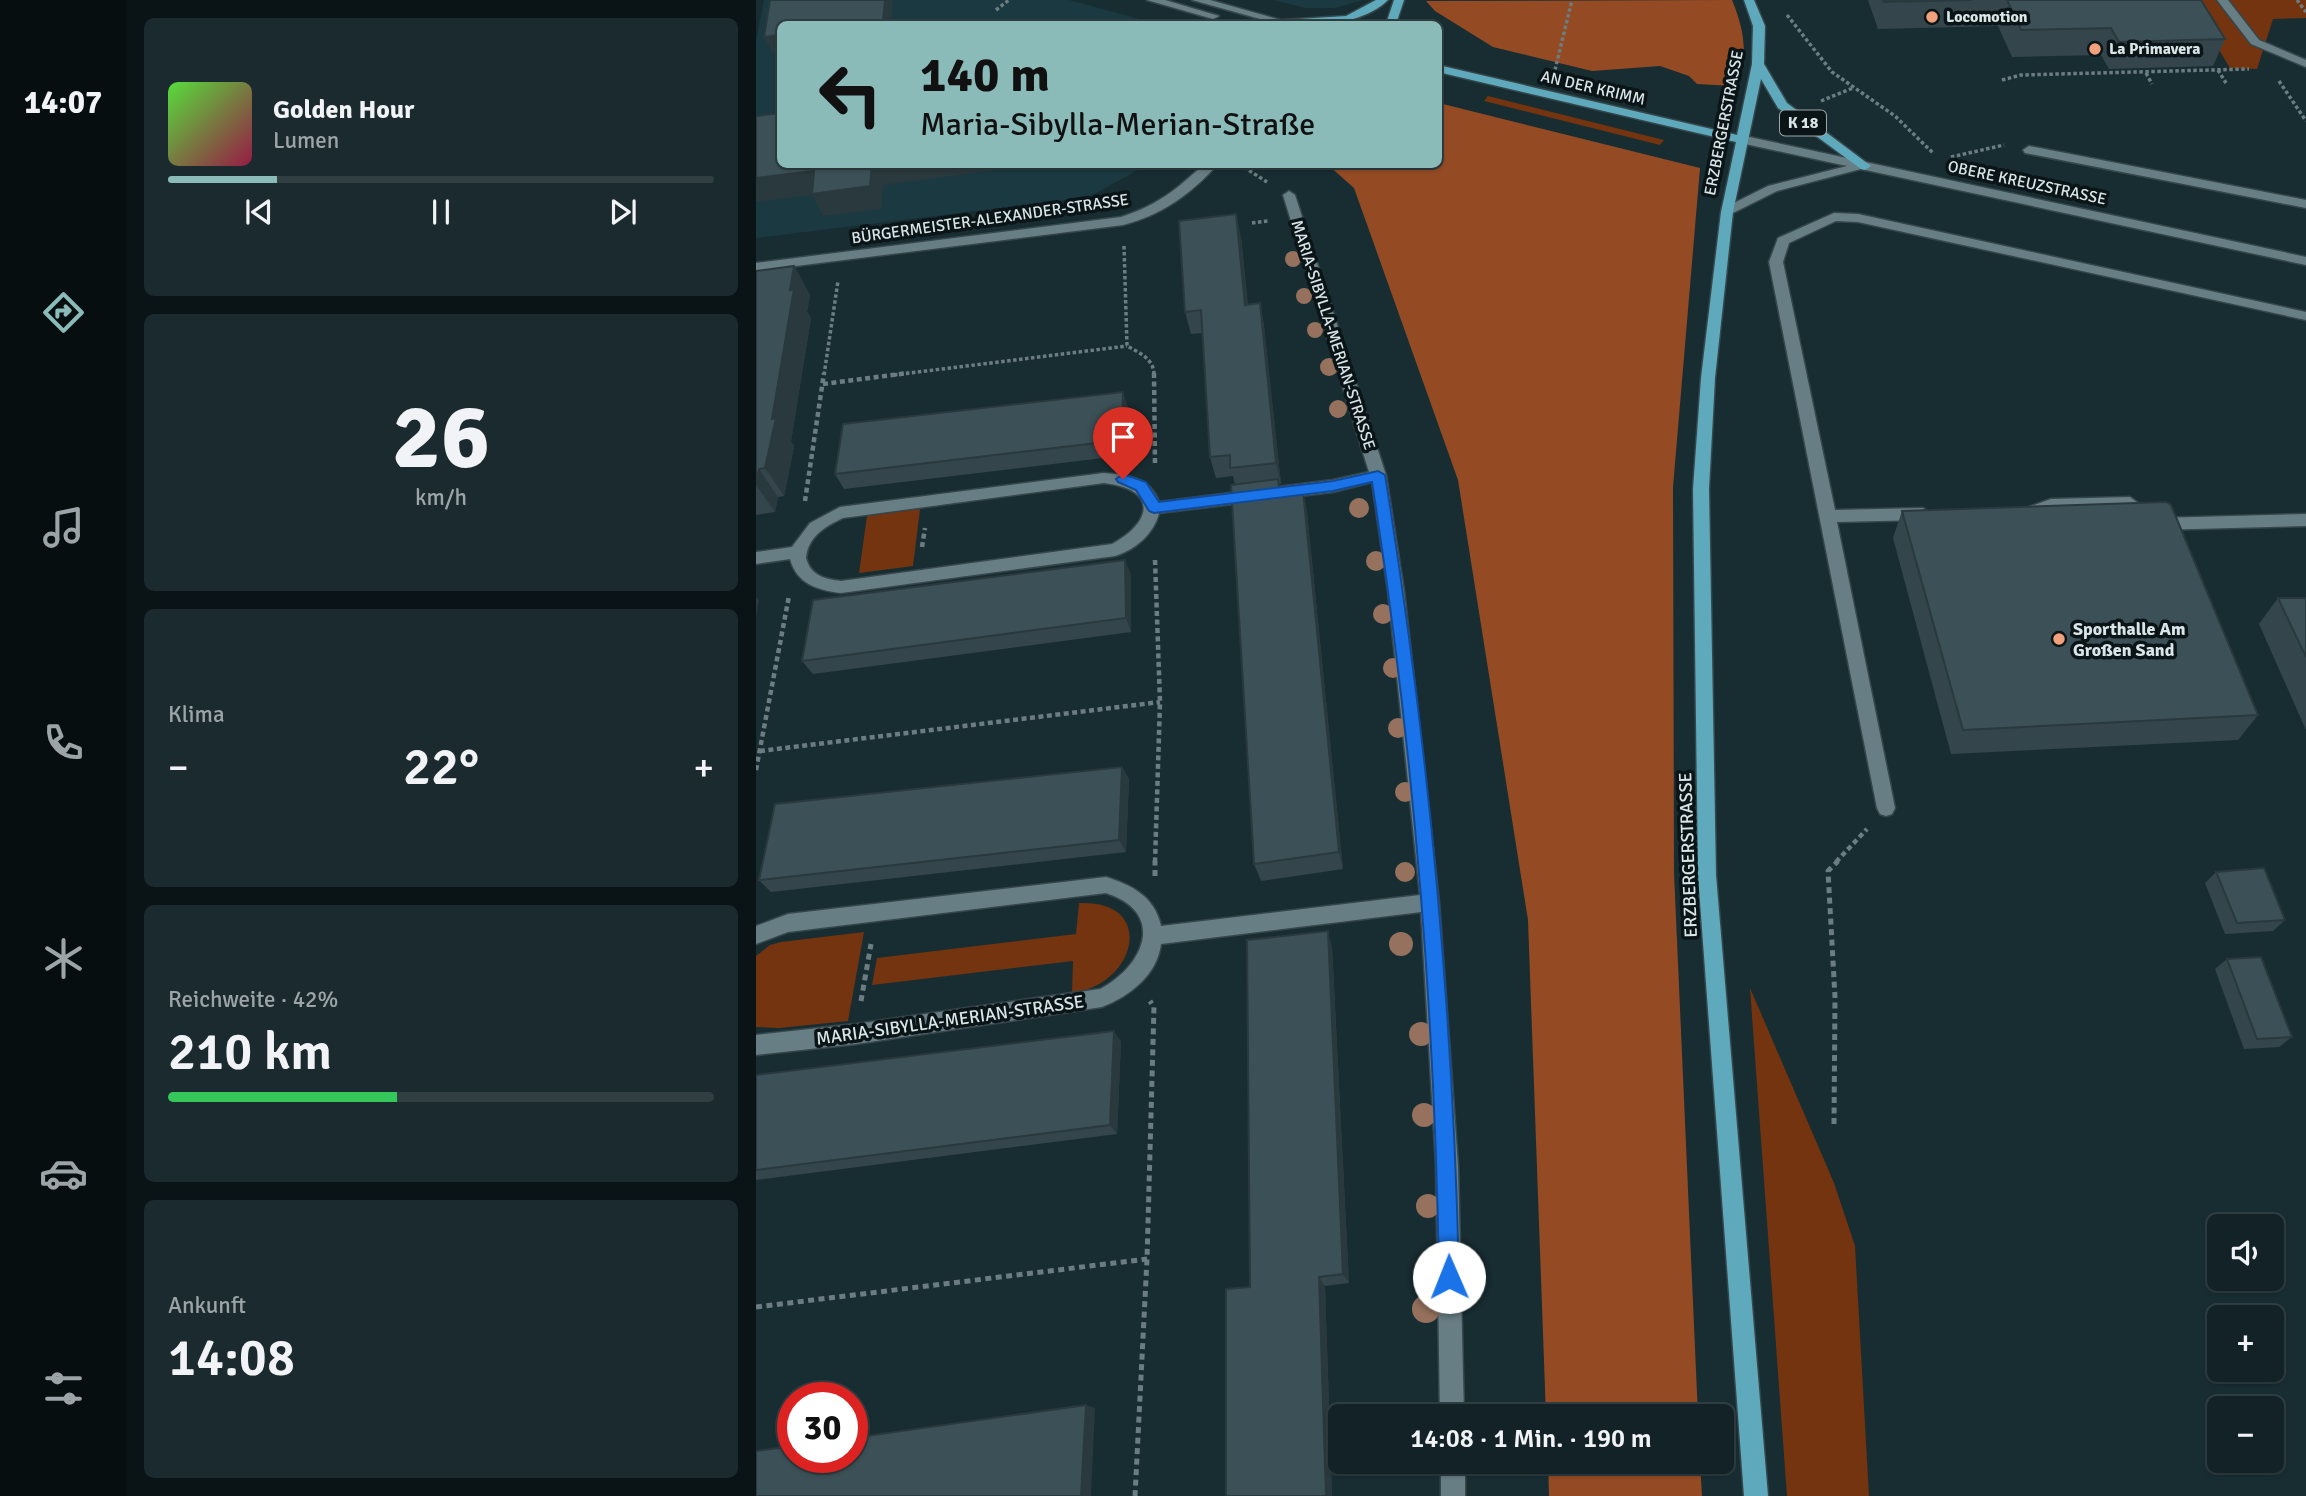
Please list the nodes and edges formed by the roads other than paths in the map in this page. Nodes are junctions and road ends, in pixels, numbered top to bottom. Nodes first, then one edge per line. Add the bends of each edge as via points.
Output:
1 (1152, 0) edge
2 (1197, 0) edge
3 (1383, 0) edge
4 (1399, 0) edge
5 (1749, 0) edge
6 (2222, 0) edge
7 (1232, 21) edge
8 (1275, 21) edge
9 (1335, 21) edge
10 (1392, 21) edge
11 (1758, 64) junction
12 (2306, 64) edge
13 (1442, 69) edge
14 (1740, 139) junction
15 (2029, 150) dead end
16 (1865, 166) junction
17 (1207, 168) edge
18 (1289, 195) dead end
19 (2306, 204) edge
20 (1727, 212) junction
21 (2306, 261) edge
22 (756, 267) edge
23 (2306, 316) edge
24 (1378, 475) junction
25 (1154, 508) junction
26 (2011, 513) edge
27 (1933, 514) edge
28 (1828, 516) junction
29 (2306, 520) edge
30 (797, 552) junction
31 (756, 558) edge
32 (1886, 808) road end
33 (1430, 902) junction
34 (756, 935) edge
35 (1152, 936) junction
36 (756, 1045) edge
37 (1452, 1404) edge
38 (1453, 1474) edge
39 (1453, 1496) edge
40 (1756, 1496) edge

1 - 7 street
2 - 8 street
3 - 9 main road via 1374,8
4 - 10 main road
5 - 11 main road, ERZBERGERSTRASSE via 1759,26
6 - 12 street via 2255,42
11 - 14 main road, ERZBERGERSTRASSE
11 - 16 main road, K 18 via 1782,105
13 - 14 main road, AN DER KRIMM
14 - 16 street, OBERE KREUZSTRASSE
14 - 20 main road, ERZBERGERSTRASSE
15 - 19 street
16 - 20 street, ERZBERGERSTRASSE via 1787,183
16 - 21 street, OBERE KREUZSTRASSE
17 - 22 street, BÜRGERMEISTER-ALEXANDER-STRASSE via 1174,199 1123,221
18 - 24 street, MARIA-SIBYLLA-MERIAN-STRASSE
20 - 40 main road, ERZBERGERSTRASSE via 1708,377 1702,489 1707,875
23 - 28 street via 1835,217 1783,241 1776,262
24 - 25 street via 1333,486
24 - 33 street, MARIA-SIBYLLA-MERIAN-STRASSE via 1396,591
25 - 30 street via 1141,486 1104,478 929,499 840,513 815,527
25 - 30 street via 1140,536 1101,554 918,577 830,587 815,583 800,570
26 - 29 street via 2036,512 2051,505 2130,503 2155,524
27 - 28 street
28 - 32 street
30 - 31 street
33 - 35 street
33 - 37 street, MARIA-SIBYLLA-MERIAN-STRASSE via 1447,1166
34 - 35 street via 788,923 1094,885 1117,887 1138,899 1149,914
35 - 36 street, MARIA-SIBYLLA-MERIAN-STRASSE via 1148,956 1135,976 1102,998 1085,1003
38 - 39 street

